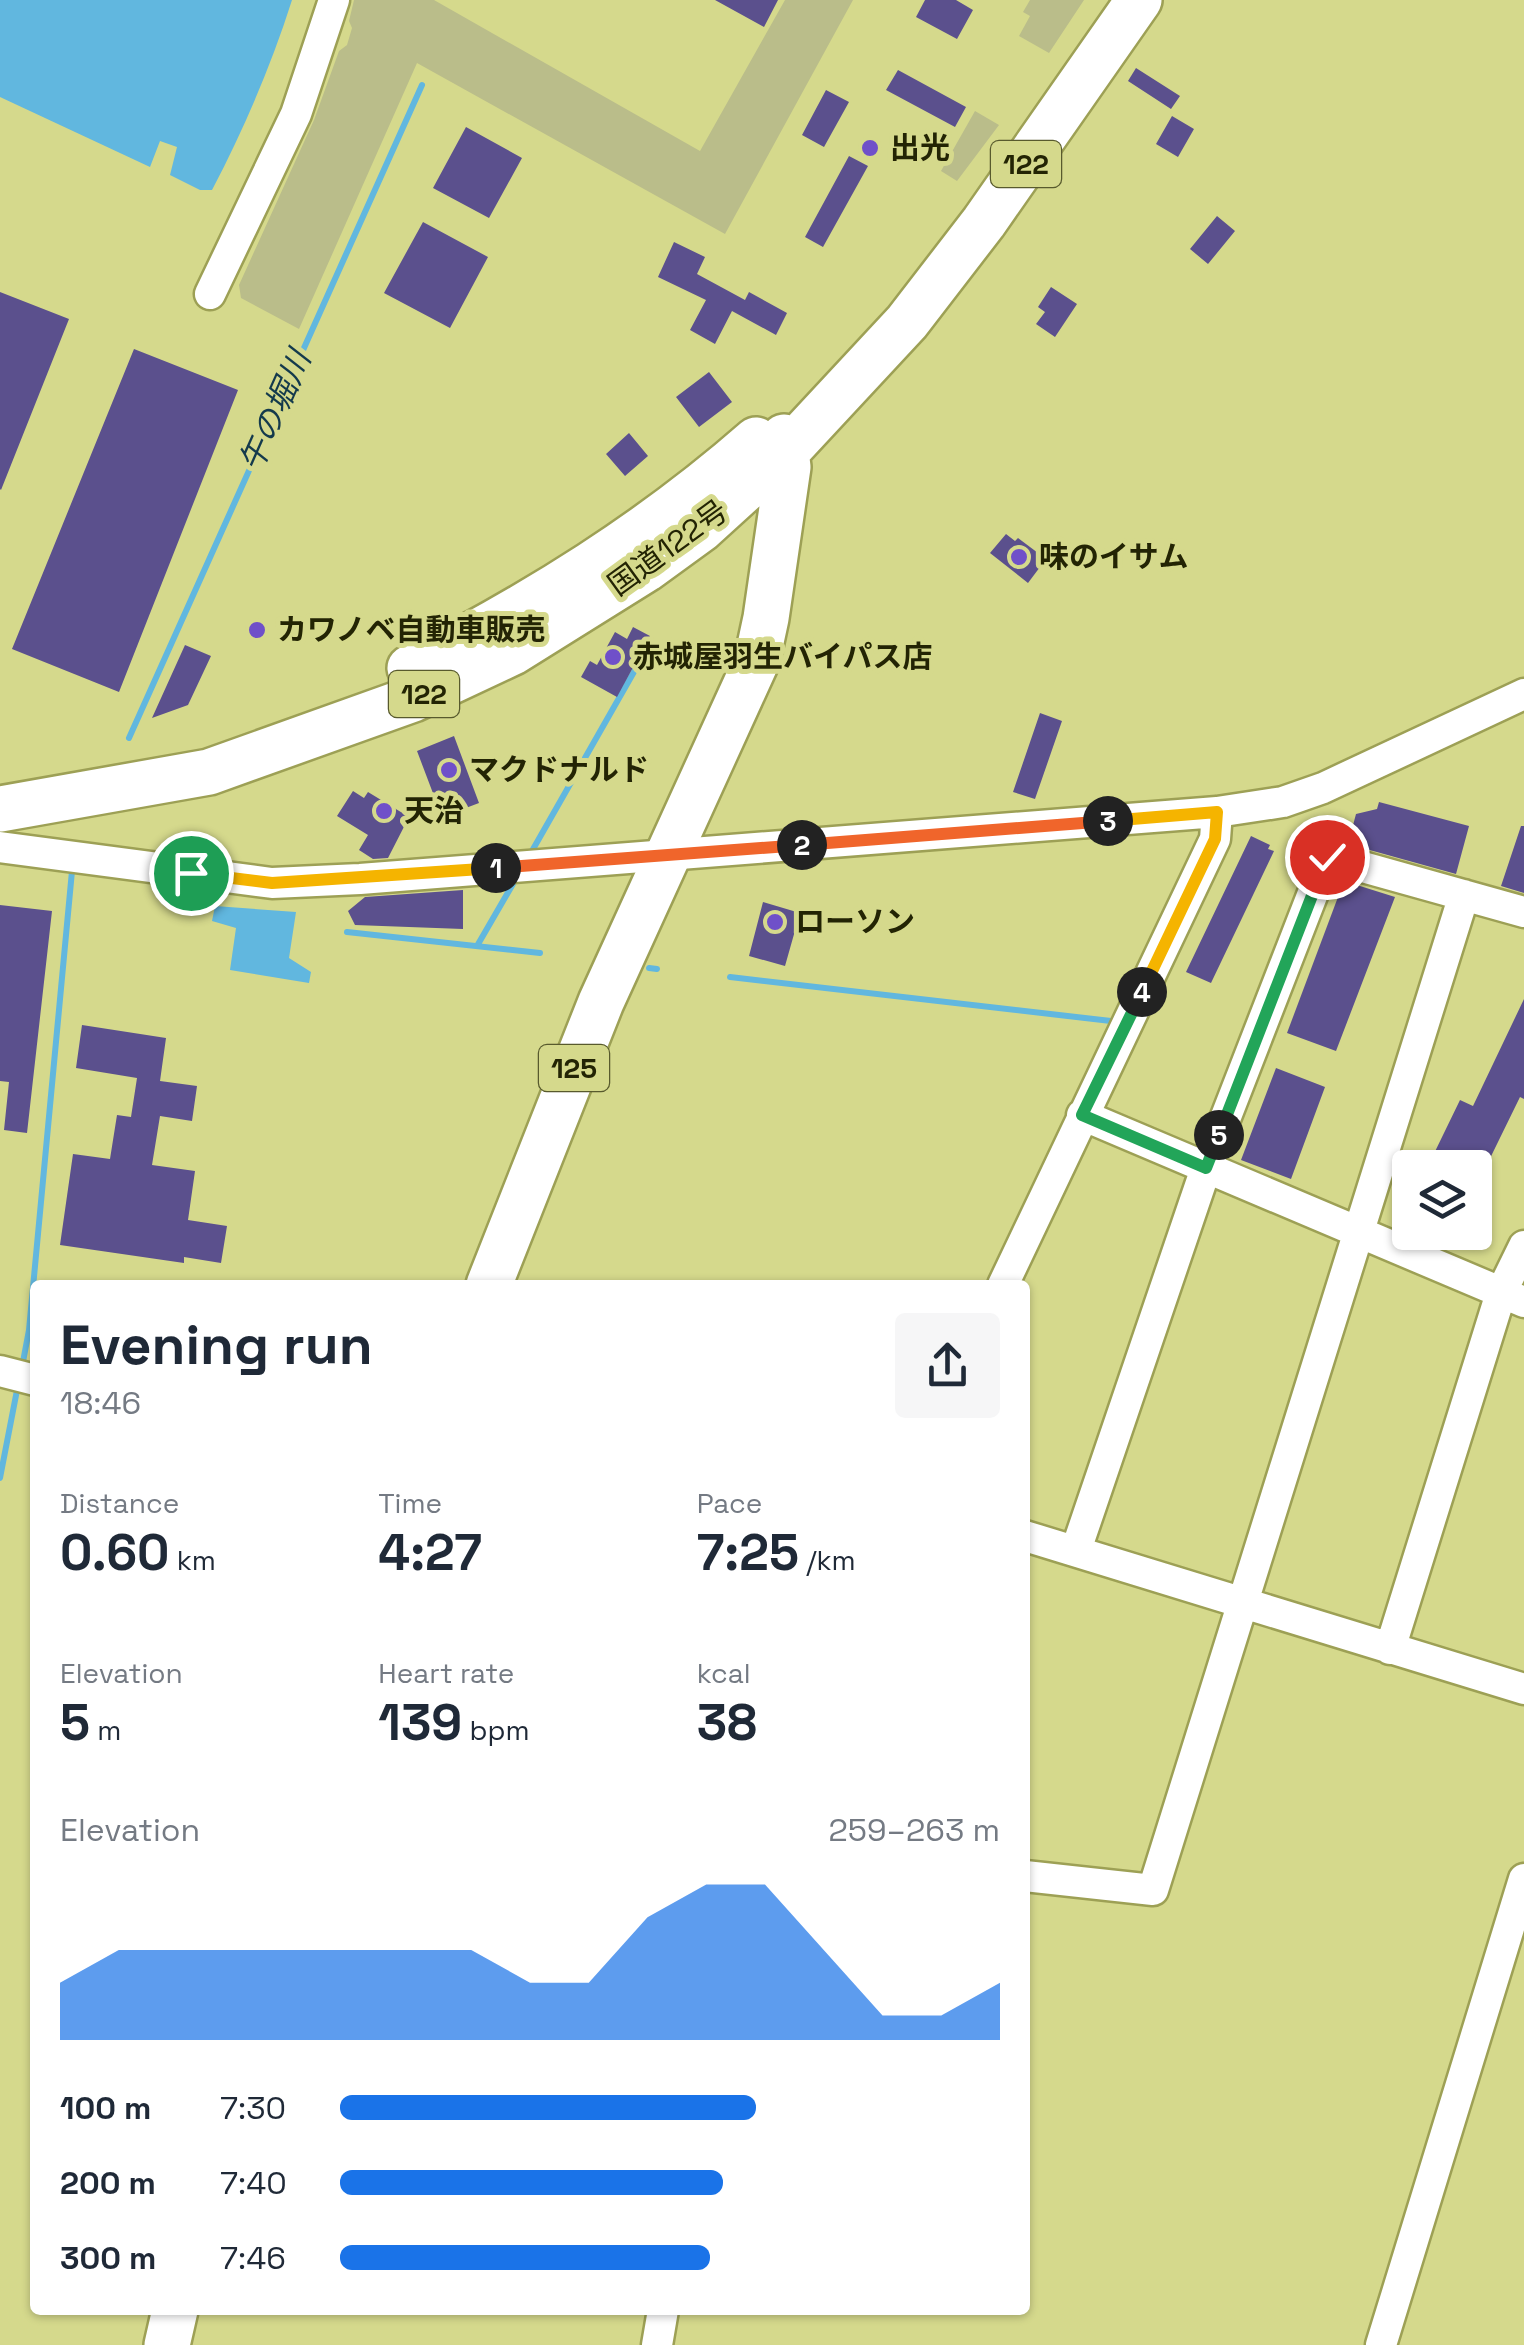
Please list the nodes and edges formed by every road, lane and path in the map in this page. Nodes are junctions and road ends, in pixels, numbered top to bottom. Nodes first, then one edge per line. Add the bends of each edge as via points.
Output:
1 (334, 0) edge
2 (1110, 0) edge
3 (1139, 0) edge
4 (210, 294) dead end
5 (782, 436) junction
6 (701, 529) junction
7 (772, 580) junction
8 (1524, 694) edge
9 (0, 780) edge
10 (0, 809) edge
11 (1217, 812) junction
12 (0, 847) edge
13 (668, 855) junction
14 (1464, 895) junction
15 (1524, 912) edge
16 (1082, 1115) junction
17 (1206, 1168) junction
18 (1356, 1232) junction
19 (1524, 1246) edge
20 (491, 1280) edge
21 (1005, 1280) edge
22 (1513, 1298) edge
23 (1030, 1537) edge
24 (1076, 1550) junction
25 (1244, 1604) junction
26 (1390, 1649) junction
27 (1524, 1689) edge
28 (1030, 1877) edge
29 (1524, 1878) edge
30 (173, 2315) edge
31 (662, 2315) edge
32 (167, 2345) edge
33 (657, 2345) edge
34 (1380, 2345) edge

1 - 4 street via 296,114
2 - 5 highway, 国道122号 / 122 via 900,290
3 - 5 highway, 国道122号 / 122 via 907,322
5 - 6 highway, 国道122号 / 122
5 - 7 highway, 125 via 788,468
5 - 9 highway, 国道122号 / 122 via 619,548 410,668 294,716 202,744
6 - 7 highway via 744,538
6 - 10 highway, 国道122号 / 122 via 513,652 413,699 208,772
7 - 13 highway, 125 via 756,660
8 - 11 street via 1323,788
11 - 13 street
11 - 16 street via 1215,839
12 - 13 street via 272,883
13 - 20 highway, 125 via 601,1002
14 - 15 street
14 - 17 street via 1327,857
14 - 18 street
16 - 17 street
16 - 21 street
17 - 18 street
17 - 24 street
18 - 22 street
18 - 25 street
19 - 22 street
22 - 26 street
23 - 24 street
24 - 25 street
25 - 26 street
25 - 28 street via 1152,1890
26 - 27 street
29 - 34 street
30 - 32 highway
31 - 33 street

